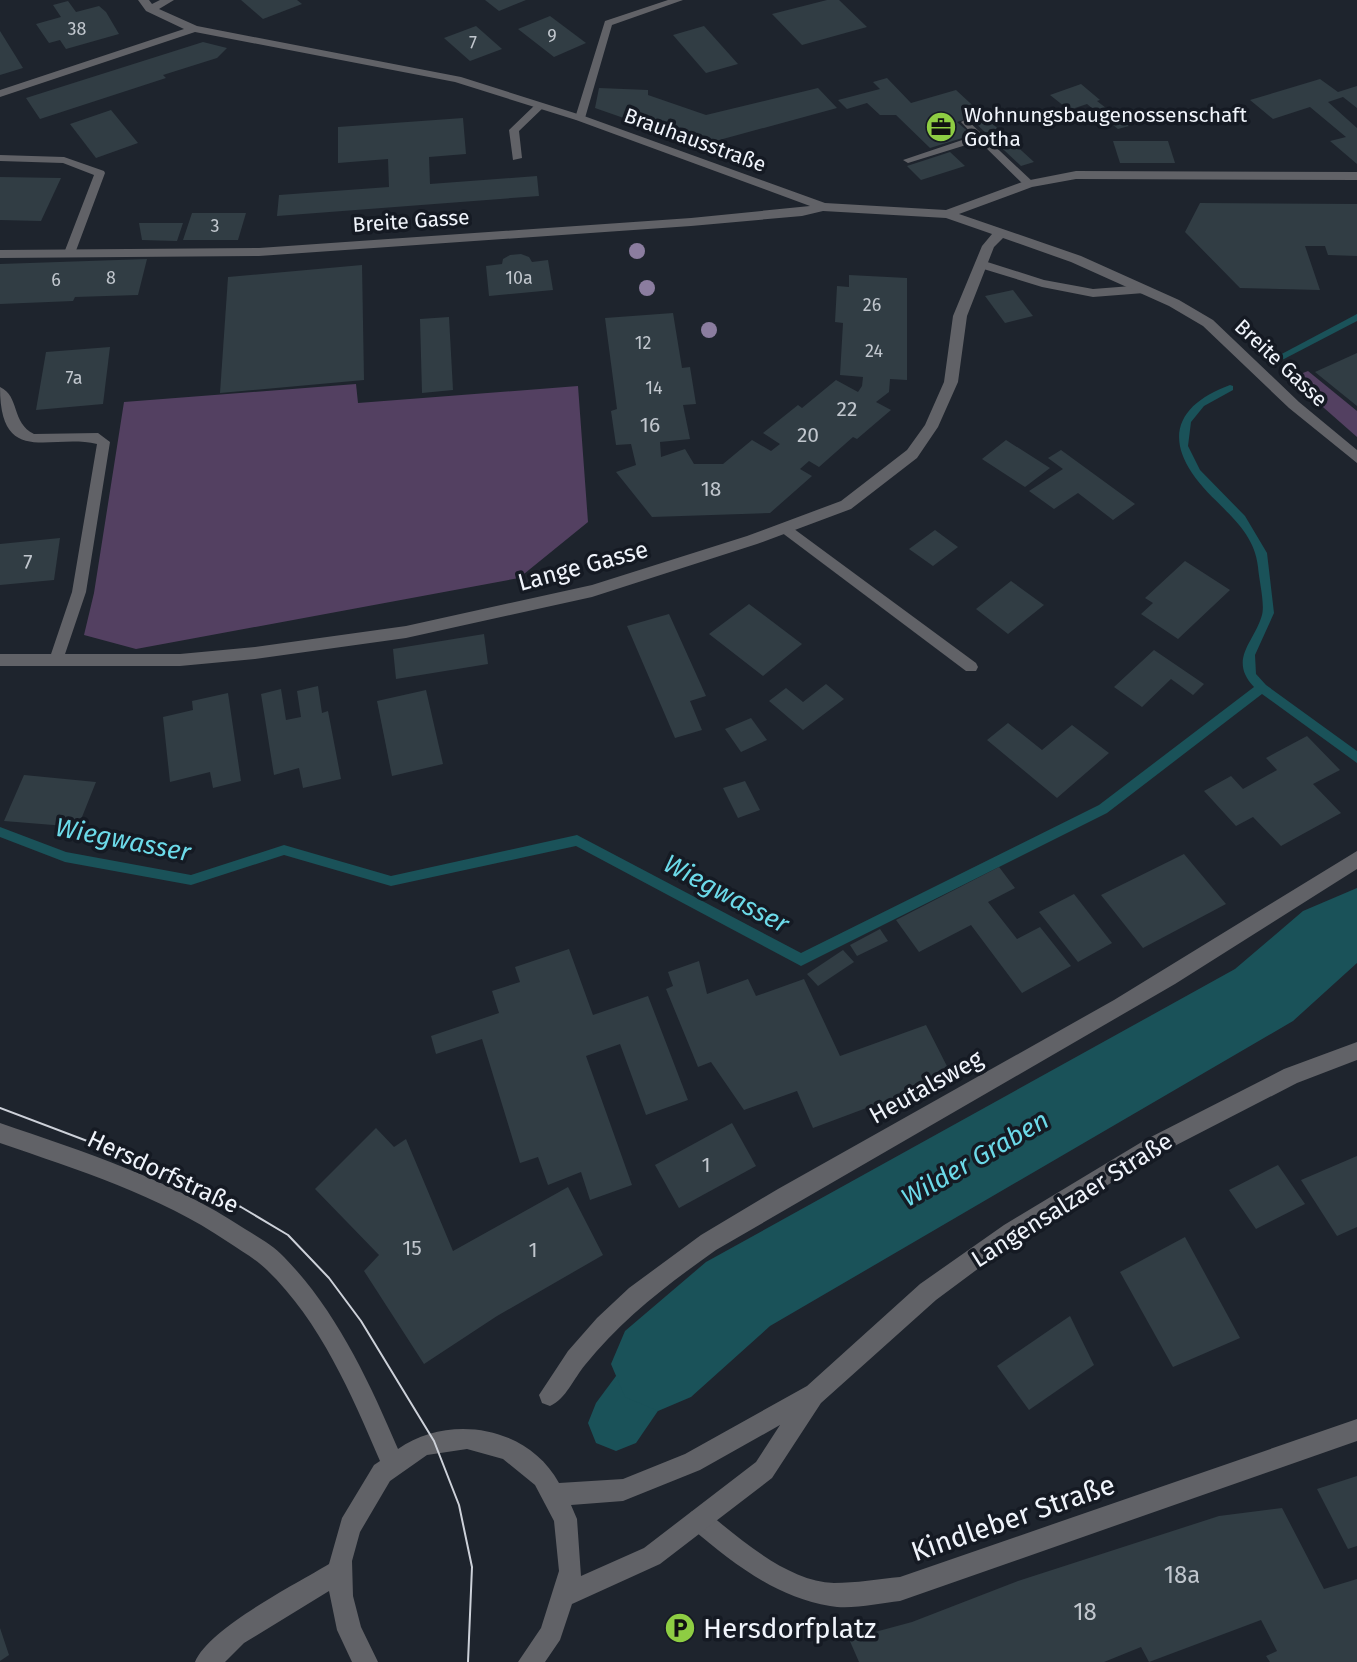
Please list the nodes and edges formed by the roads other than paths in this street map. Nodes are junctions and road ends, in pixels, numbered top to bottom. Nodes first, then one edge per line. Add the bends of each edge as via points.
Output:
1 (169, 0) edge
2 (678, 0) edge
3 (147, 4) edge
4 (194, 29) junction
5 (0, 94) edge
6 (540, 106) junction
7 (580, 118) junction
8 (966, 122) dead end
9 (981, 138) junction
10 (0, 158) edge
11 (517, 158) dead end
12 (908, 160) dead end
13 (1357, 176) edge
14 (1029, 184) junction
15 (823, 207) junction
16 (947, 214) junction
17 (1000, 233) junction
18 (70, 253) junction
19 (0, 254) edge
20 (981, 264) junction
21 (1144, 289) junction
22 (1174, 303) joint
23 (0, 391) edge
24 (1357, 458) edge
25 (786, 528) junction
26 (0, 660) edge
27 (56, 660) junction
28 (971, 667) dead end
29 (1357, 859) edge
30 (1357, 1051) edge
31 (0, 1133) edge
32 (815, 1394) junction
33 (550, 1395) dead end
34 (1357, 1430) edge
35 (393, 1464) junction
36 (556, 1494) junction
37 (699, 1520) junction
38 (339, 1571) junction
39 (566, 1594) junction
40 (207, 1662) edge
41 (366, 1662) edge
42 (530, 1662) edge

1 - 3 street
2 - 7 lane via 608,23
3 - 4 street, Brauhausstraße
4 - 5 street
4 - 6 street, Brauhausstraße via 457,79
6 - 7 street, Brauhausstraße
6 - 11 lane via 514,130
7 - 15 street, Brauhausstraße
8 - 9 lane
9 - 12 lane
9 - 14 lane
10 - 18 lane via 64,160 100,173
13 - 14 street via 1076,175
14 - 16 street
15 - 16 street, Brauhausstraße
15 - 18 street, Breite Gasse via 691,222 259,252
16 - 17 street, Brauhausstraße
17 - 20 street, Lange Gasse
17 - 21 street, Brauhausstraße
18 - 19 street, Breite Gasse
20 - 21 lane via 1093,293
20 - 25 street, Lange Gasse via 960,316 951,382 912,454 846,505
21 - 22 street, Brauhausstraße
22 - 24 street, Breite Gasse via 1208,323
23 - 27 lane via 12,423 22,435 104,442 79,592
25 - 27 street, Lange Gasse via 592,591 406,632 180,660
25 - 28 lane
26 - 27 street, Lange Gasse
29 - 33 street, Heutalsweg via 1110,1014 723,1231 628,1305 571,1362
30 - 32 street, Langensalzaer Straße via 1291,1076 1152,1147 1011,1232 928,1292
31 - 35 street, Hersdorfstraße via 121,1177 195,1210 230,1229 276,1264 313,1310 354,1374
32 - 36 street, Langensalzaer Straße via 692,1461 623,1490
32 - 37 street, Langensalzaer Straße via 764,1471
34 - 37 street, Kindleber Straße via 900,1589 832,1595 783,1581 741,1555
35 - 36 street via 434,1441 491,1440 518,1452
35 - 38 street via 356,1511 344,1540
36 - 39 street via 568,1525 572,1559
37 - 39 street, Langensalzaer Straße via 652,1556
38 - 40 street via 236,1635
38 - 41 street via 341,1607 352,1640
39 - 42 street via 551,1633

